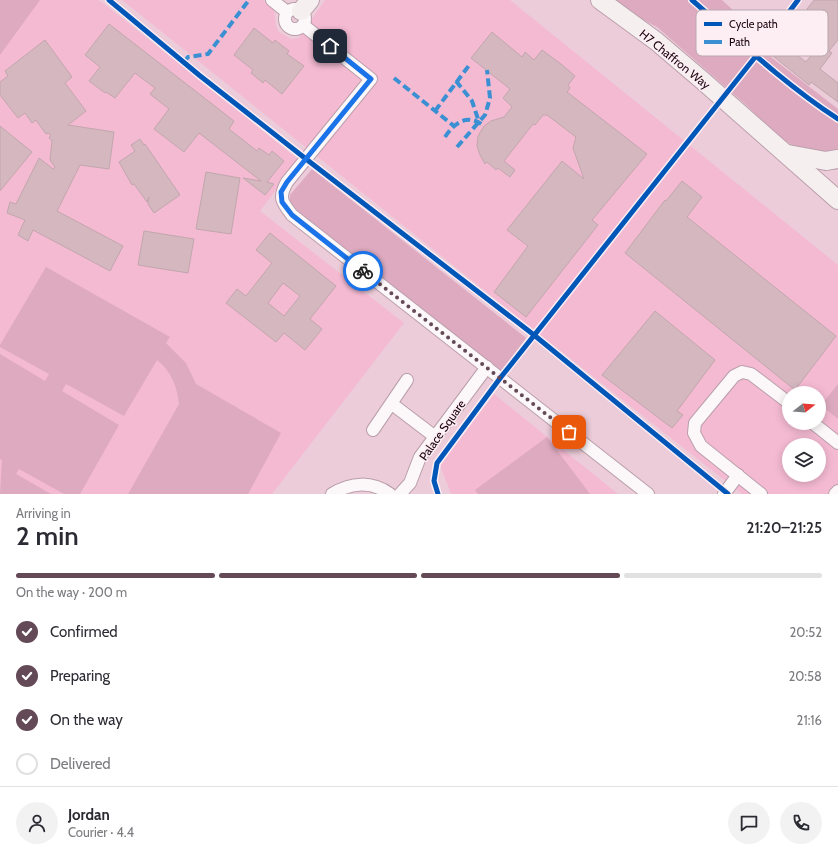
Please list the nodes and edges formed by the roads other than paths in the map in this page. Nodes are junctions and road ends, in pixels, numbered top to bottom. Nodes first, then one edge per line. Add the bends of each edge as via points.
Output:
1 (272, 0) edge
2 (600, 0) edge
3 (301, 12) edge
4 (788, 154) junction
5 (838, 159) edge
6 (835, 191) edge
7 (487, 367) junction
8 (407, 380) dead end
9 (782, 398) edge
10 (392, 404) junction
11 (373, 430) dead end
12 (822, 430) edge
13 (434, 436) junction
14 (838, 443) edge
15 (738, 475) junction
16 (838, 491) edge
17 (332, 494) edge
18 (390, 494) edge
19 (400, 494) edge
20 (648, 494) edge
21 (724, 494) edge
22 (761, 494) edge
23 (835, 494) edge

1 - 3 street
2 - 4 street, H7 Chaffron Way via 656,41
3 - 7 street via 371,79 287,182 281,192 282,202 292,215 375,282
4 - 5 street via 826,161
4 - 6 street, H7 Chaffron Way
7 - 13 street, Palace Square
7 - 20 street
8 - 10 street
9 - 15 street via 751,374 742,372 734,376 695,423 694,433 701,446
10 - 11 street
10 - 13 street
12 - 14 street
13 - 19 street, Palace Square via 420,457 410,483
15 - 21 street
15 - 22 street
16 - 23 street
17 - 18 street via 361,483 383,488

